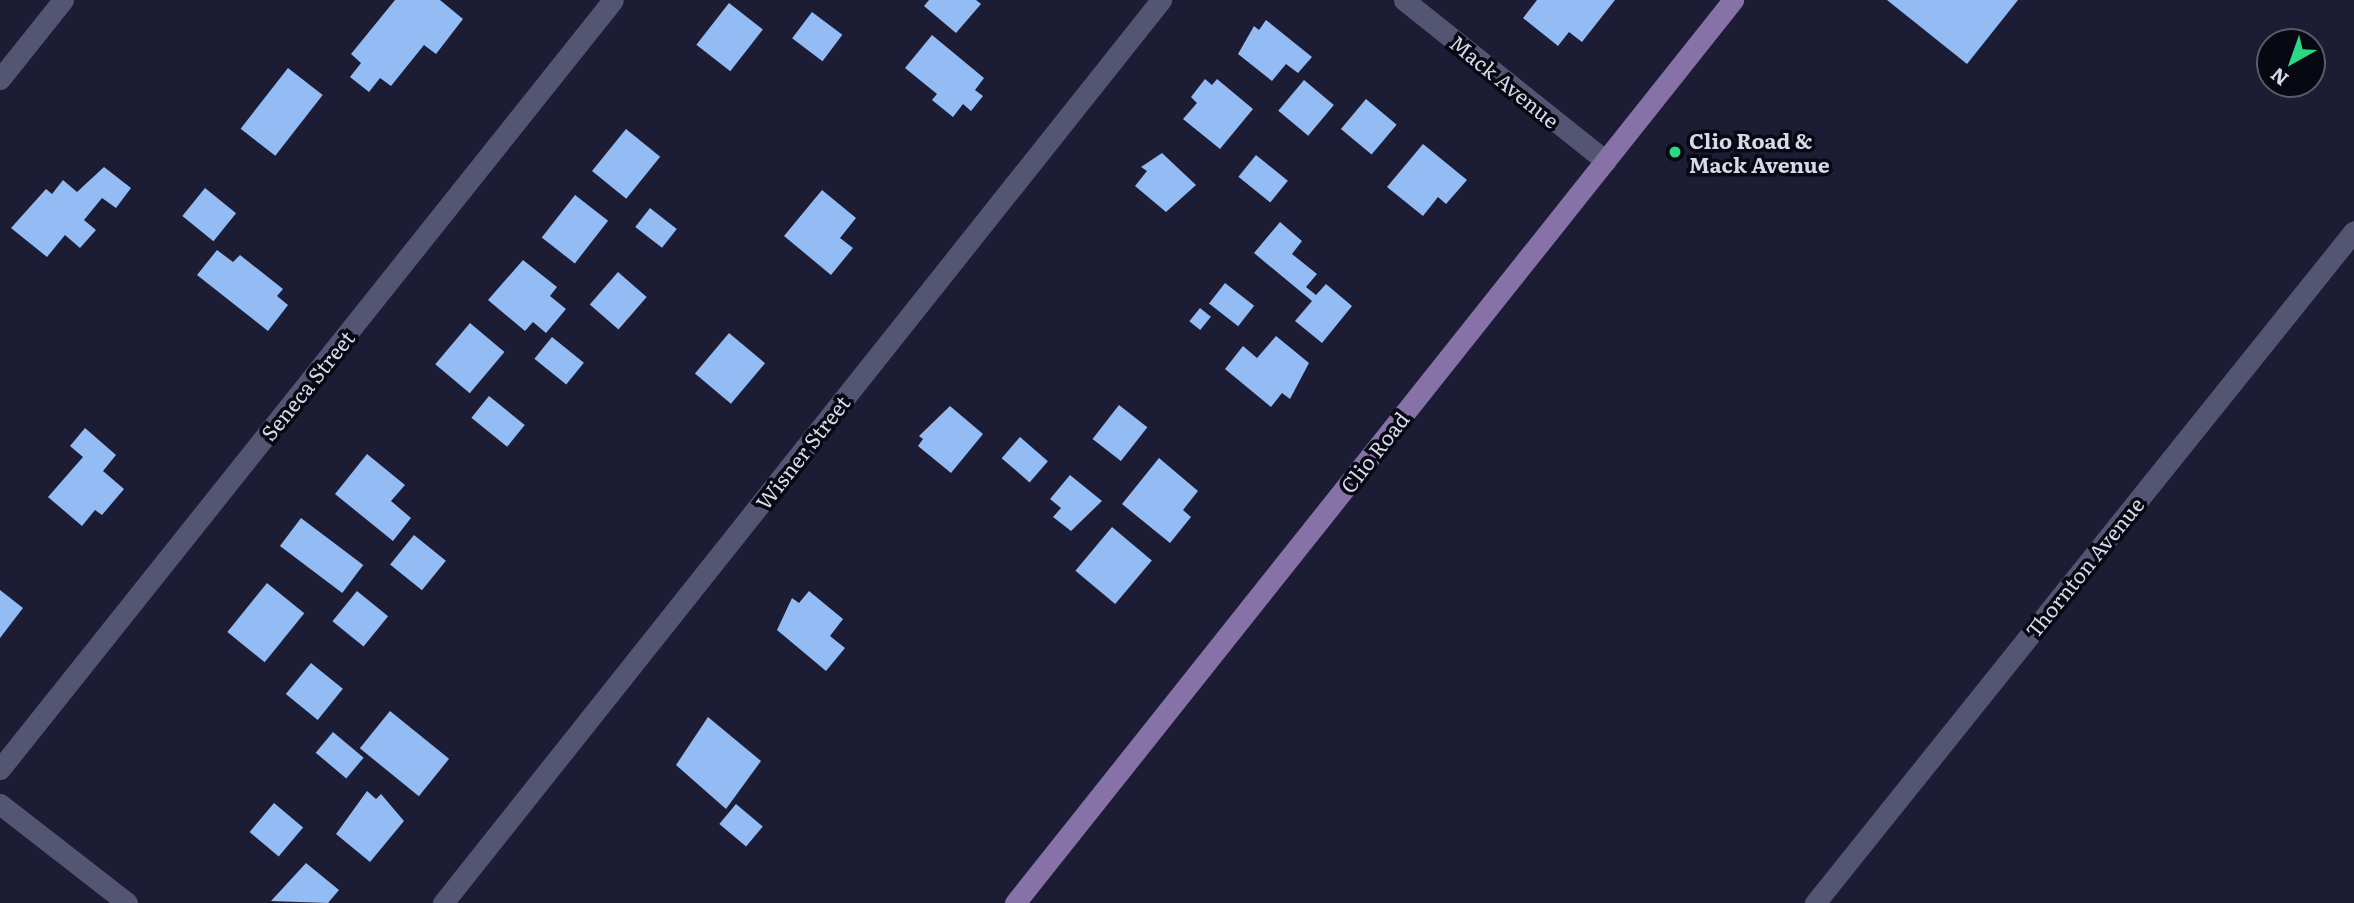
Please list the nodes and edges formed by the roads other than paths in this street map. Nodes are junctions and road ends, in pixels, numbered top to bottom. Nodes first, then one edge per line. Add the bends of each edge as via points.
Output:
1 (63, 0) edge
2 (613, 0) edge
3 (1161, 0) edge
4 (1404, 0) edge
5 (1733, 0) edge
6 (0, 79) edge
7 (1606, 161) junction
8 (2354, 231) edge
9 (0, 769) edge
10 (0, 804) edge
11 (127, 903) edge
12 (443, 903) edge
13 (1015, 903) edge
14 (1815, 903) edge

1 - 6 street
2 - 9 street, Seneca Street
3 - 12 street, Wisner Street
4 - 7 street, Mack Avenue
5 - 7 main road, Clio Road
7 - 13 main road, Clio Road
8 - 14 street, Thornton Avenue
10 - 11 street

